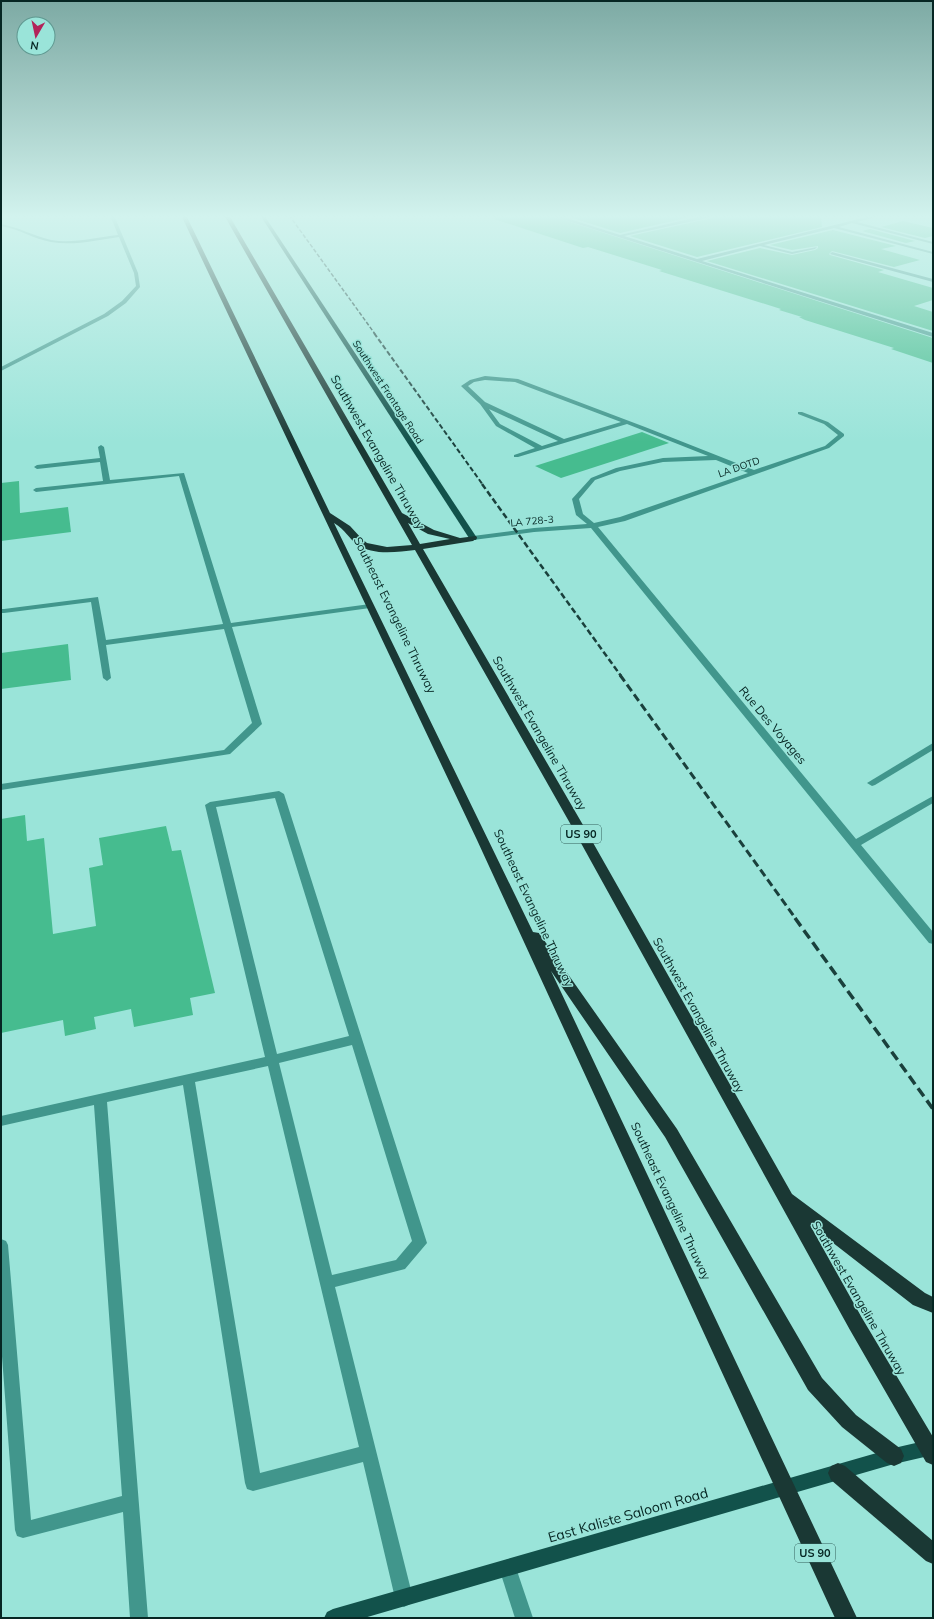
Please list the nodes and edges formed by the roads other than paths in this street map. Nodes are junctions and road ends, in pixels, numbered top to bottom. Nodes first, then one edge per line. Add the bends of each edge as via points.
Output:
1 (135, 291) edge
2 (219, 291) edge
3 (269, 291) edge
4 (311, 291) edge
5 (794, 291) edge
6 (933, 335) edge
7 (1, 369) edge
8 (482, 403) junction
9 (800, 413) dead end
10 (627, 422) junction
11 (563, 442) junction
12 (101, 447) dead end
13 (541, 448) junction
14 (516, 456) dead end
15 (716, 458) junction
16 (103, 460) junction
17 (37, 467) dead end
18 (755, 473) junction
19 (108, 482) junction
20 (36, 490) dead end
21 (398, 514) junction
22 (326, 515) junction
23 (593, 526) junction
24 (473, 538) junction
25 (417, 547) junction
26 (370, 606) junction
27 (4, 611) dead end
28 (227, 626) junction
29 (102, 643) junction
30 (107, 678) dead end
31 (933, 746) edge
32 (872, 783) dead end
33 (1, 787) edge
34 (933, 799) edge
35 (855, 844) junction
36 (515, 908) junction
37 (933, 940) edge
38 (356, 1039) junction
39 (273, 1060) junction
40 (188, 1079) junction
41 (100, 1099) junction
42 (1, 1121) edge
43 (785, 1196) junction
44 (1, 1245) edge
45 (327, 1282) junction
46 (933, 1305) edge
47 (932, 1450) edge
48 (368, 1453) junction
49 (894, 1456) junction
50 (838, 1473) junction
51 (784, 1487) junction
52 (131, 1502) junction
53 (933, 1554) edge
54 (508, 1568) junction
55 (404, 1598) junction
56 (139, 1618) edge
57 (333, 1618) edge
58 (524, 1618) edge
59 (846, 1618) edge

1 - 7 street via 121,306 103,317
2 - 22 highway, Southeast Evangeline Thruway / US 90
3 - 21 highway, Southwest Evangeline Thruway / US 90
4 - 24 main road, Southwest Frontage Road
5 - 6 street
8 - 10 street via 464,386 485,378 516,380
8 - 11 street
8 - 13 street via 498,425
9 - 18 street, LA DOTD via 826,423 842,435 827,447
10 - 11 street
10 - 15 street
11 - 13 street
12 - 16 street
13 - 14 street
15 - 18 street
15 - 23 street, Rue Des Voyages via 663,460 618,470 593,479 575,499 580,516
16 - 17 street
16 - 19 street
18 - 23 street, LA DOTD via 622,519
19 - 20 street
19 - 28 street via 182,474
21 - 24 highway via 440,535
21 - 25 highway, Southwest Evangeline Thruway / US 90
22 - 25 highway via 348,529 356,541 369,548 389,550
22 - 26 highway, Southeast Evangeline Thruway / US 90
23 - 24 street, LA 728-3
23 - 35 street, Rue Des Voyages
24 - 25 highway
25 - 43 highway, Southwest Evangeline Thruway / US 90
26 - 28 street
26 - 36 highway, Southeast Evangeline Thruway / US 90
27 - 29 street via 95,600
28 - 29 street
28 - 33 street via 257,724 227,752
29 - 30 street
31 - 32 street
34 - 35 street
35 - 37 street, Rue Des Voyages
36 - 49 highway via 671,1133 815,1384 850,1421
36 - 51 highway, Southeast Evangeline Thruway / US 90
38 - 39 street
38 - 39 street via 279,794 210,805
38 - 45 street via 420,1243 400,1265
39 - 40 street
39 - 45 street
40 - 41 street
40 - 48 street via 253,1483
41 - 42 street
41 - 52 street
43 - 46 highway via 919,1299
43 - 47 highway, Southwest Evangeline Thruway / US 90 via 856,1324
44 - 52 street via 23,1530
45 - 48 street
47 - 49 main road, East Kaliste Saloom Road
48 - 55 street
49 - 50 main road, East Kaliste Saloom Road
50 - 51 main road, East Kaliste Saloom Road
50 - 53 highway
51 - 54 main road, East Kaliste Saloom Road
51 - 59 highway, Southeast Evangeline Thruway / US 90
52 - 56 street
54 - 55 main road, East Kaliste Saloom Road
54 - 58 street
55 - 57 main road, East Kaliste Saloom Road

